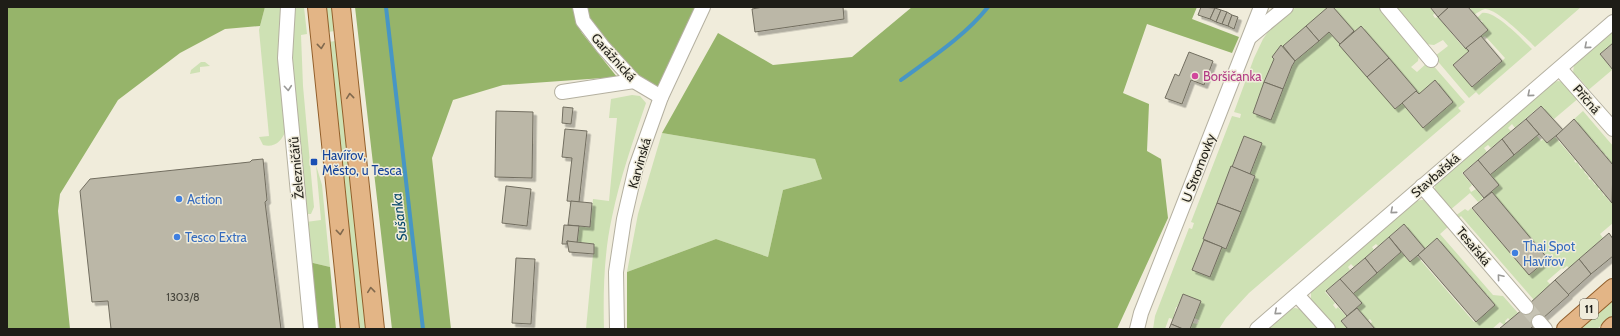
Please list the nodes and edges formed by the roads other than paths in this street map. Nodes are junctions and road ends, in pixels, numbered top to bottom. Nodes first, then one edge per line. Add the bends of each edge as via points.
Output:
1 (288, 7) edge
2 (317, 7) edge
3 (341, 7) edge
4 (580, 7) edge
5 (703, 7) edge
6 (1261, 7) edge
7 (1286, 7) edge
8 (1387, 7) edge
9 (1613, 22) edge
10 (1251, 36) junction
11 (1431, 60) dead end
12 (1560, 69) junction
13 (634, 81) junction
14 (562, 92) dead end
15 (661, 97) junction
16 (1613, 129) edge
17 (1422, 186) junction
18 (1613, 288) edge
19 (1297, 295) junction
20 (1526, 307) tunnel mouth
21 (1613, 326) edge
22 (311, 329) edge
23 (350, 329) edge
24 (375, 329) edge
25 (617, 329) edge
26 (1137, 329) edge
27 (1258, 329) edge
28 (1328, 329) edge
29 (1566, 329) edge
30 (1610, 329) edge

1 -> 22 street, Železničářů via 285,58
2 -> 23 main road
24 -> 3 main road
4 - 13 street, Garážnická via 583,21 603,48
5 - 15 street, Karvinská
6 - 10 street, U Stromovky
7 - 10 street
8 - 11 street
9 -> 12 street, Stavbařská
10 - 26 street, U Stromovky via 1141,313
12 - 16 street, Příčná
12 -> 17 street, Stavbařská
13 - 14 street
13 - 15 street, Garážnická
15 - 25 street, Karvinská via 636,167 624,219 616,272
17 -> 19 street, Stavbařská
20 -> 17 street, Tesařská
18 - 29 main road, 11
19 -> 27 street, Stavbařská
19 - 28 street
21 - 30 main road, 11

